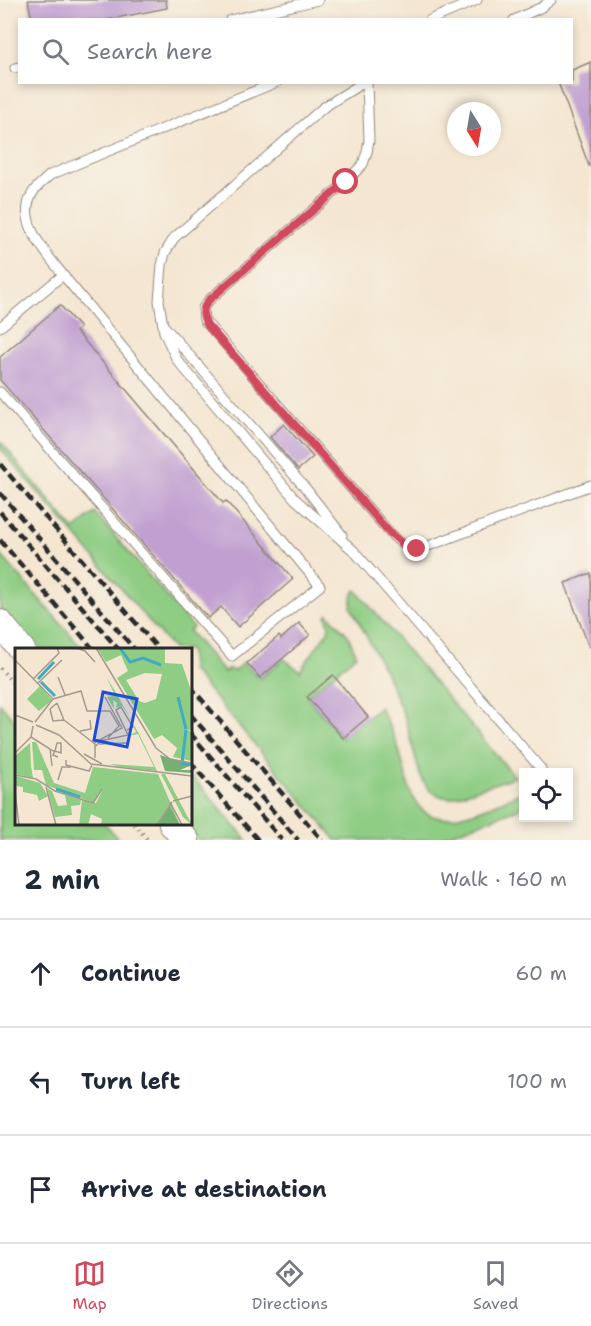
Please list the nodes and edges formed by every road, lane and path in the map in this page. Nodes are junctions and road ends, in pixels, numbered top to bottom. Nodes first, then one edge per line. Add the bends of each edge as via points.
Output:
1 (318, 0) edge
2 (477, 0) edge
3 (551, 0) edge
4 (239, 18) edge
5 (435, 18) edge
6 (517, 18) edge
7 (272, 84) edge
8 (362, 84) edge
9 (365, 84) edge
10 (63, 275) junction
11 (162, 322) junction
12 (0, 327) edge
13 (0, 392) edge
14 (591, 485) edge
15 (354, 551) junction
16 (0, 623) edge
17 (20, 648) edge
18 (0, 668) edge
19 (15, 686) edge
20 (540, 768) edge
21 (135, 825) edge
22 (173, 825) edge
23 (148, 840) edge
24 (186, 840) edge

1 - 4 lane
2 - 5 lane
3 - 6 lane
7 - 10 lane via 50,176 31,195 26,212 36,240
8 - 11 lane via 324,107 174,238 162,265
9 - 14 lane via 369,140 363,164 209,300 203,308 204,320 389,532 411,549 423,548
10 - 12 lane
10 - 13 lane via 320,586 232,656
11 - 15 lane via 307,490
11 - 15 lane via 174,353 197,385 295,499
15 - 20 lane
16 - 17 street
18 - 19 path
21 - 23 path
22 - 24 street

